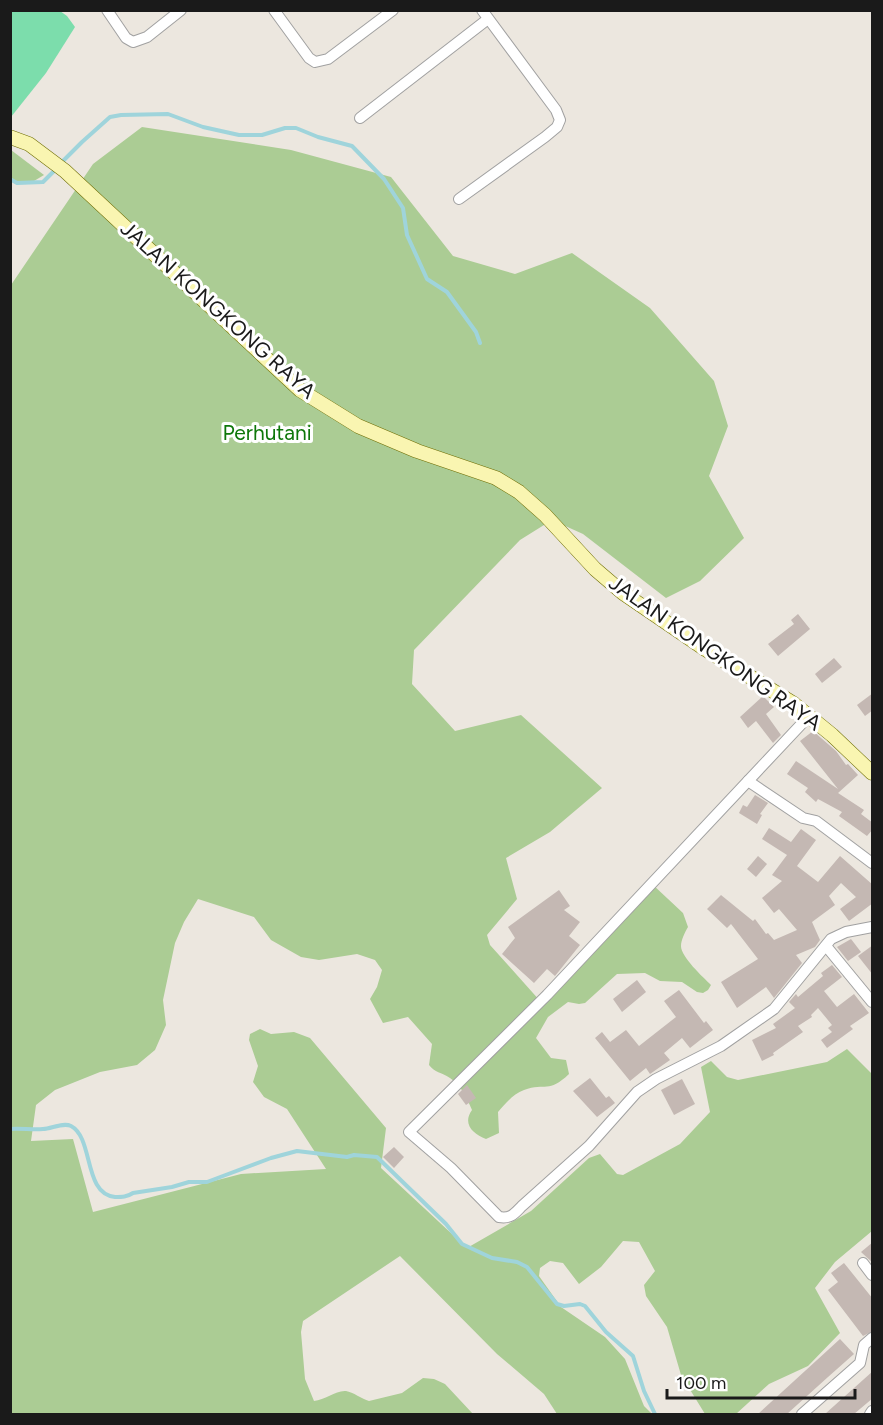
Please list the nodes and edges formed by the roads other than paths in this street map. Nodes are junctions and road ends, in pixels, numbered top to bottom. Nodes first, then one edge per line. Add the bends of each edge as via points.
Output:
1 (107, 10) edge
2 (181, 10) edge
3 (393, 10) edge
4 (278, 12) edge
5 (485, 15) edge
6 (360, 118) dead end
7 (10, 137) edge
8 (459, 199) dead end
9 (809, 716) junction
10 (873, 773) edge
11 (748, 781) junction
12 (873, 863) edge
13 (873, 927) edge
14 (826, 946) junction
15 (873, 1002) edge
16 (863, 1263) dead end
17 (873, 1275) edge
18 (873, 1338) edge
19 (802, 1414) edge

1 - 2 street via 133,42 147,37
3 - 4 street via 322,62 309,58
5 - 6 street
5 - 8 street via 560,120 545,137
7 - 9 street, JALAN KONGKONG RAYA via 29,144 65,171 300,390 358,426 417,452 496,478 519,492 623,593
9 - 10 street, JALAN KONGKONG RAYA
9 - 11 street
11 - 12 street via 802,818 823,825
11 - 14 street via 547,995 409,1132 499,1217 514,1215 597,1138 637,1092 721,1046 774,1009
13 - 14 street via 839,935
14 - 15 street
16 - 17 street
18 - 19 street via 861,1350 860,1363

